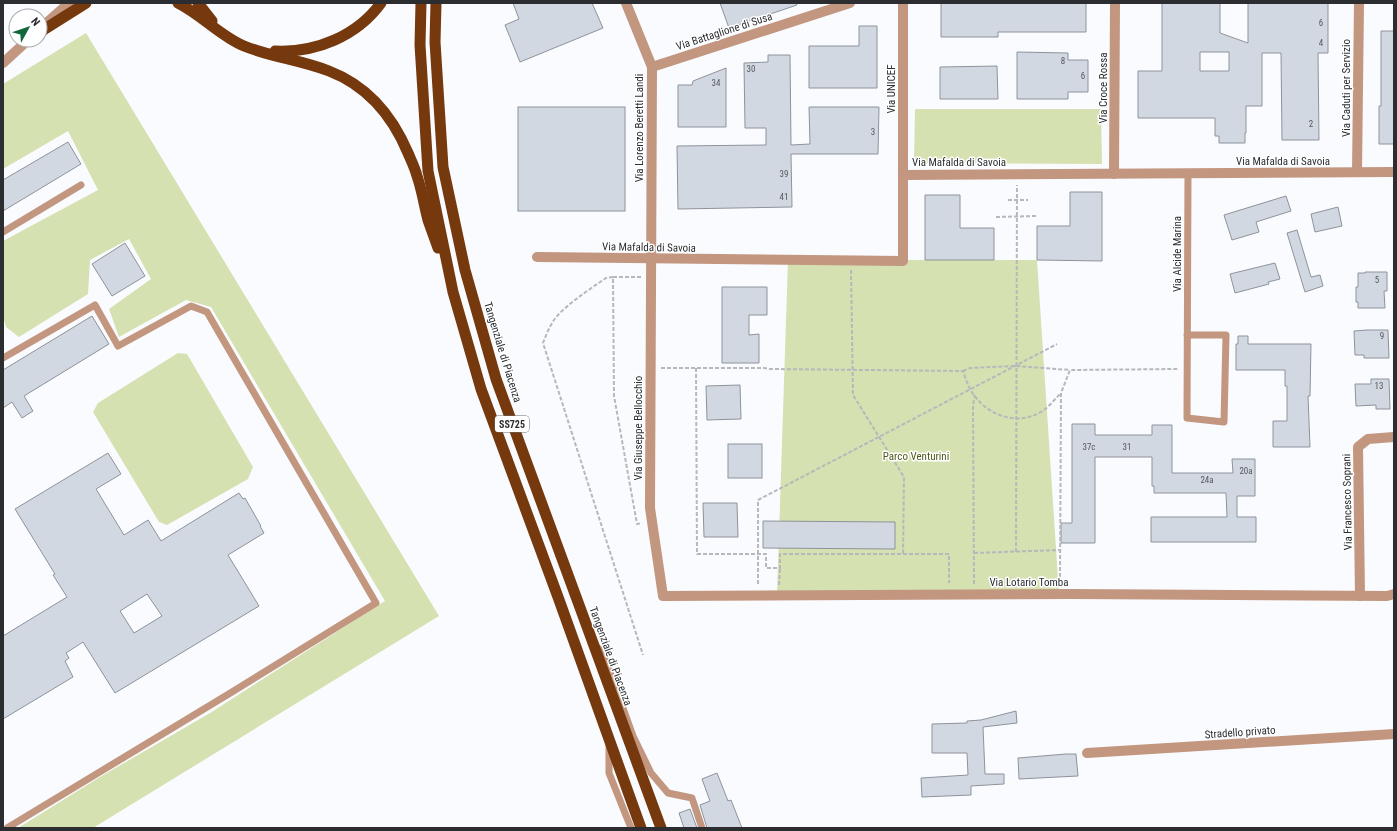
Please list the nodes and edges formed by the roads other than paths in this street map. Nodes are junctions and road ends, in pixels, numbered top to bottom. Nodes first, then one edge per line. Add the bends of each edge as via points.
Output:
1 (69, 3) edge
2 (86, 3) edge
3 (178, 3) edge
4 (198, 3) edge
5 (381, 3) edge
6 (421, 3) edge
7 (436, 3) edge
8 (626, 3) edge
9 (850, 3) edge
10 (902, 3) edge
11 (1115, 3) edge
12 (1358, 3) edge
13 (48, 23) edge
14 (48, 25) edge
15 (226, 37) junction
16 (19, 48) edge
17 (260, 51) junction
18 (3, 63) edge
19 (652, 67) junction
20 (1357, 172) junction
21 (1394, 172) edge
22 (1188, 173) junction
23 (903, 174) junction
24 (1114, 174) junction
25 (81, 185) dead end
26 (3, 232) edge
27 (537, 257) dead end
28 (650, 259) junction
29 (453, 292) junction
30 (1187, 335) junction
31 (3, 358) edge
32 (1394, 437) edge
33 (1394, 594) edge
34 (663, 596) joint
35 (1360, 596) junction
36 (592, 641) junction
37 (1394, 734) edge
38 (609, 740) junction
39 (1087, 753) dead end
40 (7, 828) edge
41 (631, 828) edge
42 (641, 828) edge
43 (661, 828) edge
44 (702, 828) edge

1 - 13 street
2 - 14 highway
3 - 15 highway
4 - 15 highway
5 - 17 highway via 362,23 330,42 288,52
6 - 29 highway, SS725 via 420,45 428,171
7 - 36 highway, Tangenziale di Piacenza / SS725 via 435,42 443,166 465,270 496,379
8 - 19 street, Via Lorenzo Beretti Landi
9 - 19 street, Via Battaglione di Susa
10 - 23 street, Via UNICEF
11 - 24 street, Via Croce Rossa
12 - 20 street, Via Caduti per Servizio
15 - 17 highway
16 - 18 street
17 - 29 highway via 329,71 358,86 375,100 389,117 402,139 417,175 429,221
19 - 28 street, Via Lorenzo Beretti Landi
20 - 21 street, Via Mafalda di Savoia
20 - 22 street, Via Mafalda di Savoia
22 - 24 street, Via Mafalda di Savoia
22 - 30 lane, Via Alcide Marina
23 - 24 street, Via Mafalda di Savoia
23 - 28 street, Via Mafalda di Savoia via 902,261
25 - 26 lane
27 - 28 street, Via Mafalda di Savoia
28 - 34 street, Via Giuseppe Bellocchio via 650,508
29 - 38 highway, SS725 via 481,389
30 - 30 lane, Via Alcide Marina via 1226,335 1224,422 1187,418
31 - 40 lane via 95,305 118,346 191,306 207,312 376,603
32 - 35 street, Via Francesco Soprani via 1368,439 1358,447
33 - 35 street, Via Lotario Tomba
34 - 35 street, Via Lotario Tomba
36 - 43 highway, Tangenziale di Piacenza / SS725
36 - 44 lane via 603,653 633,736 651,774 668,793 692,798
37 - 39 street, Stradello privato
38 - 41 lane via 609,773
38 - 42 highway, SS725

